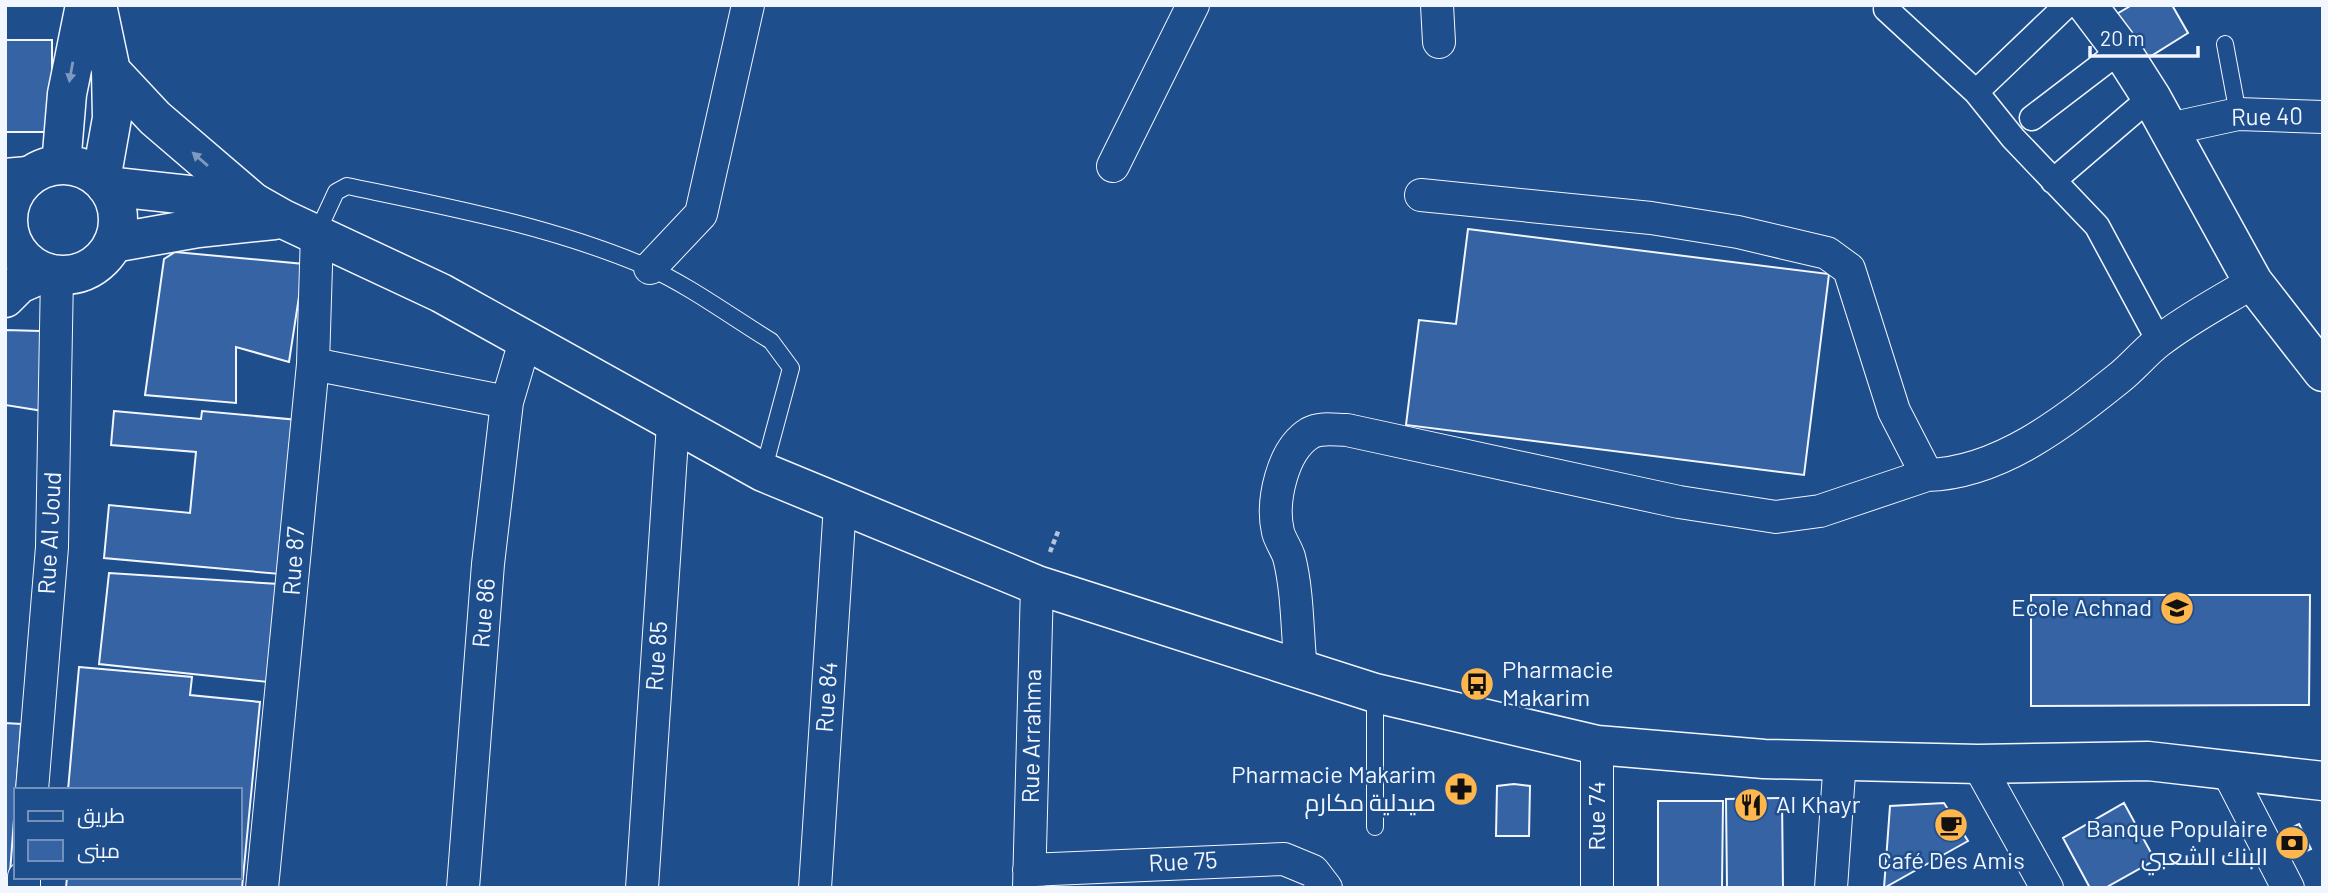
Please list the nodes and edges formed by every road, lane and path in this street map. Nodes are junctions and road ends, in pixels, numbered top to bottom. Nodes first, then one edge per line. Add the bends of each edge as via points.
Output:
1 (85, 5) edge
2 (97, 5) edge
3 (748, 5) edge
4 (1193, 5) edge
5 (1437, 5) edge
6 (1890, 5) edge
7 (2067, 5) edge
8 (2087, 5) edge
9 (1438, 42) dead end
10 (2225, 44) dead end
11 (2121, 50) junction
12 (111, 71) junction
13 (1976, 92) junction
14 (2160, 113) junction
15 (2238, 114) junction
16 (2323, 117) edge
17 (2032, 118) dead end
18 (1113, 166) dead end
19 (31, 173) edge
20 (2053, 181) junction
21 (103, 183) junction
22 (1421, 195) dead end
23 (284, 218) junction
24 (6, 223) edge
25 (113, 243) junction
26 (650, 268) junction
27 (50, 274) junction
28 (2253, 282) junction
29 (5, 298) edge
30 (525, 341) junction
31 (2159, 341) junction
32 (313, 364) junction
33 (2323, 372) edge
34 (507, 402) junction
35 (673, 424) junction
36 (763, 472) junction
37 (1927, 475) junction
38 (840, 506) junction
39 (1037, 585) junction
40 (1301, 670) junction
41 (1375, 693) junction
42 (1597, 745) junction
43 (1840, 759) junction
44 (1978, 764) junction
45 (2227, 769) junction
46 (2323, 781) edge
47 (32, 788) edge
48 (1375, 827) dead end
49 (1029, 879) edge
50 (262, 888) edge
51 (463, 888) edge
52 (642, 888) edge
53 (815, 888) edge
54 (1326, 888) edge
55 (1597, 888) edge
56 (1831, 888) edge
57 (2047, 888) edge
58 (2288, 888) edge

1 -> 19 street via 67,94
2 - 12 street
3 - 26 street via 701,214
4 - 18 street
5 - 9 street
6 - 13 street via 1886,9
7 - 13 street
8 - 11 street
10 - 15 lane
11 - 14 street
11 - 17 street
12 - 21 street via 112,118
23 -> 12 street via 165,127
13 - 20 street
14 - 15 street, Rue 40
14 - 20 street
14 - 28 street
15 - 16 street, Rue 40
19 - 21 street via 76,167
19 - 24 street via 10,201
20 - 31 street via 2097,226
21 - 23 street
21 - 25 street via 117,213
22 - 37 street via 1651,218 1827,253 1849,269 1894,411
23 - 25 street
23 - 26 lane via 347,186 482,214
23 - 30 street via 441,293
23 - 32 street, Rue 87
24 - 27 street via 18,254
25 - 27 street via 90,268 74,275
26 - 36 lane via 771,341 786,358 791,368
27 - 29 street via 19,284
27 - 47 street, Rue Al Joud via 52,547
28 - 31 street
28 - 33 street
30 - 34 street, Rue 86
30 - 35 street
31 - 37 street via 2119,378 2023,447 1982,466
32 - 34 street
32 - 50 street, Rue 87
34 - 51 street, Rue 86 via 488,564
35 - 36 street
35 - 52 street, Rue 85
36 - 38 street
37 - 40 street via 1820,511 1776,517 1679,502 1348,430 1322,429 1296,446 1277,492 1275,514 1289,556
38 - 39 street
38 - 53 street, Rue 84
39 - 40 street
39 - 49 street, Rue Arrahma
40 - 41 street
41 - 42 street
41 - 48 lane
42 - 43 street
42 - 55 street, Rue 74
43 - 44 street
43 - 56 street
44 - 45 street via 2148,761
44 - 57 street
45 - 46 street
45 - 58 street
49 - 54 street, Rue 75 via 1284,859 1313,871

